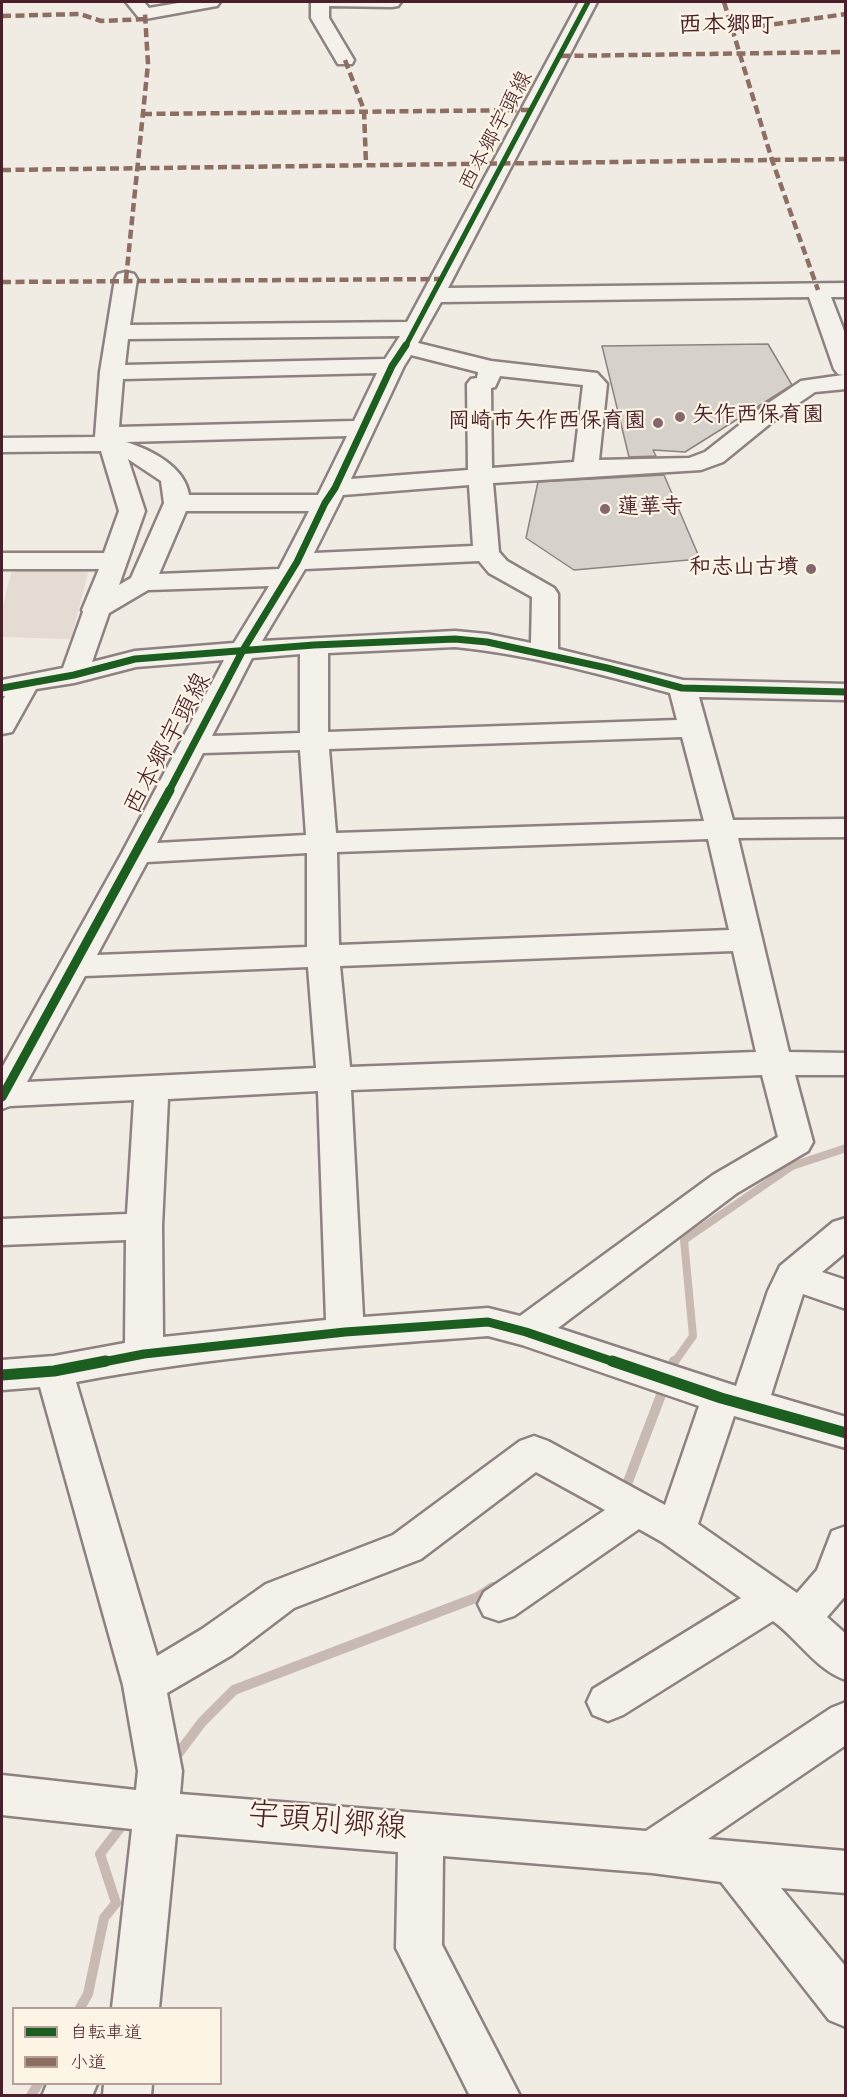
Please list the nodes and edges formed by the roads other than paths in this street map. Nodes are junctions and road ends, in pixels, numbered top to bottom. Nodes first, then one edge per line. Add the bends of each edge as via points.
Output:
1 (135, 2) edge
2 (211, 2) edge
3 (320, 2) edge
4 (335, 2) edge
5 (372, 2) edge
6 (392, 2) edge
7 (588, 2) edge
8 (345, 60) dead end
9 (126, 279) dead end
10 (437, 287) junction
11 (818, 290) junction
12 (846, 290) edge
13 (117, 332) junction
14 (403, 347) junction
15 (491, 368) junction
16 (846, 369) edge
17 (112, 372) junction
18 (846, 382) edge
19 (363, 428) junction
20 (107, 440) junction
21 (2, 445) edge
22 (586, 468) junction
23 (480, 477) junction
24 (330, 495) junction
25 (177, 504) junction
26 (486, 553) junction
27 (2, 561) edge
28 (113, 561) junction
29 (293, 569) junction
30 (142, 582) junction
31 (95, 610) junction
32 (314, 645) junction
33 (243, 650) junction
34 (544, 655) junction
35 (74, 675) junction
36 (14, 685) edge
37 (682, 688) junction
38 (846, 692) edge
39 (2, 726) edge
40 (695, 728) junction
41 (314, 743) junction
42 (195, 745) junction
43 (846, 828) edge
44 (721, 829) junction
45 (322, 843) junction
46 (137, 853) junction
47 (746, 940) junction
48 (323, 957) junction
49 (73, 966) junction
50 (773, 1062) junction
51 (846, 1064) edge
52 (334, 1079) junction
53 (152, 1089) junction
54 (2, 1096) edge
55 (144, 1226) junction
56 (846, 1231) edge
57 (2, 1232) edge
58 (793, 1276) junction
59 (846, 1295) edge
60 (345, 1332) junction
61 (526, 1332) junction
62 (144, 1354) junction
63 (54, 1371) junction
64 (2, 1376) edge
65 (735, 1401) junction
66 (846, 1434) edge
67 (638, 1509) junction
68 (676, 1530) junction
69 (846, 1543) edge
70 (499, 1604) dead end
71 (787, 1608) junction
72 (846, 1662) edge
73 (144, 1685) junction
74 (608, 1702) dead end
75 (846, 1720) edge
76 (2, 1795) edge
77 (157, 1812) junction
78 (421, 1832) junction
79 (652, 1852) junction
80 (733, 1863) junction
81 (846, 1872) edge
82 (139, 1961) junction
83 (846, 2004) edge
84 (114, 2007) edge
85 (135, 2007) edge
86 (496, 2096) edge

1 - 2 street via 145,14
3 - 8 street via 320,18
4 - 5 street
5 - 6 street
7 - 10 street, 西本郷宇頭線
9 - 13 street
10 - 11 street
10 - 14 street, 西本郷宇頭線
11 - 12 street
11 - 16 street
13 - 14 street
13 - 17 street
14 - 15 street
14 - 17 street
14 - 19 street, 西本郷宇頭線
15 - 22 street via 589,378 595,384
15 - 23 street via 487,382 479,384
17 - 20 street
18 - 22 street via 809,386 702,462
19 - 20 street
19 - 24 street, 西本郷宇頭線
20 - 21 street
20 - 25 street via 170,476
20 - 28 street via 132,511
22 - 23 street
23 - 24 street
23 - 26 street
24 - 25 street
24 - 29 street, 西本郷宇頭線
25 - 30 street
26 - 29 street
26 - 34 street via 498,567 545,594
27 - 28 street
28 - 31 street
29 - 30 street
29 - 33 street, 西本郷宇頭線
30 - 31 street
31 - 35 street
32 - 33 street
32 - 34 street via 454,639
32 - 41 street
33 - 35 street via 135,658
33 - 42 street, 西本郷宇頭線
34 - 37 street
35 - 36 street
36 - 39 street
37 - 38 street
37 - 40 street
40 - 41 street
40 - 44 street
41 - 42 street
41 - 45 street
42 - 46 street, 西本郷宇頭線
43 - 44 street
44 - 45 street
44 - 47 street
45 - 46 street
45 - 48 street
46 - 49 street, 西本郷宇頭線
47 - 48 street
47 - 50 street
48 - 49 street
48 - 52 street
49 - 54 street, 西本郷宇頭線
50 - 51 street
50 - 52 street
50 - 61 street via 796,1142 725,1184
52 - 53 street
52 - 60 street
53 - 54 street
53 - 55 street
55 - 57 street
55 - 62 street
56 - 58 street
58 - 59 street
58 - 65 street
60 - 61 street via 488,1322
60 - 62 street
61 - 65 street
62 - 63 street
63 - 64 street
63 - 73 street
65 - 66 street
65 - 68 street
67 - 68 street
67 - 70 street
67 - 73 street via 534,1452 407,1547 280,1596 217,1642
68 - 71 street
69 - 71 street via 835,1578
71 - 72 street
71 - 74 street
73 - 77 street via 160,1770
75 - 79 street
76 - 77 street, 宇頭別郷線
77 - 78 street, 宇頭別郷線
77 - 82 street
78 - 79 street, 宇頭別郷線
78 - 86 street via 419,1948
79 - 80 street, 宇頭別郷線
80 - 81 street
80 - 83 street
82 - 84 street
82 - 85 street

